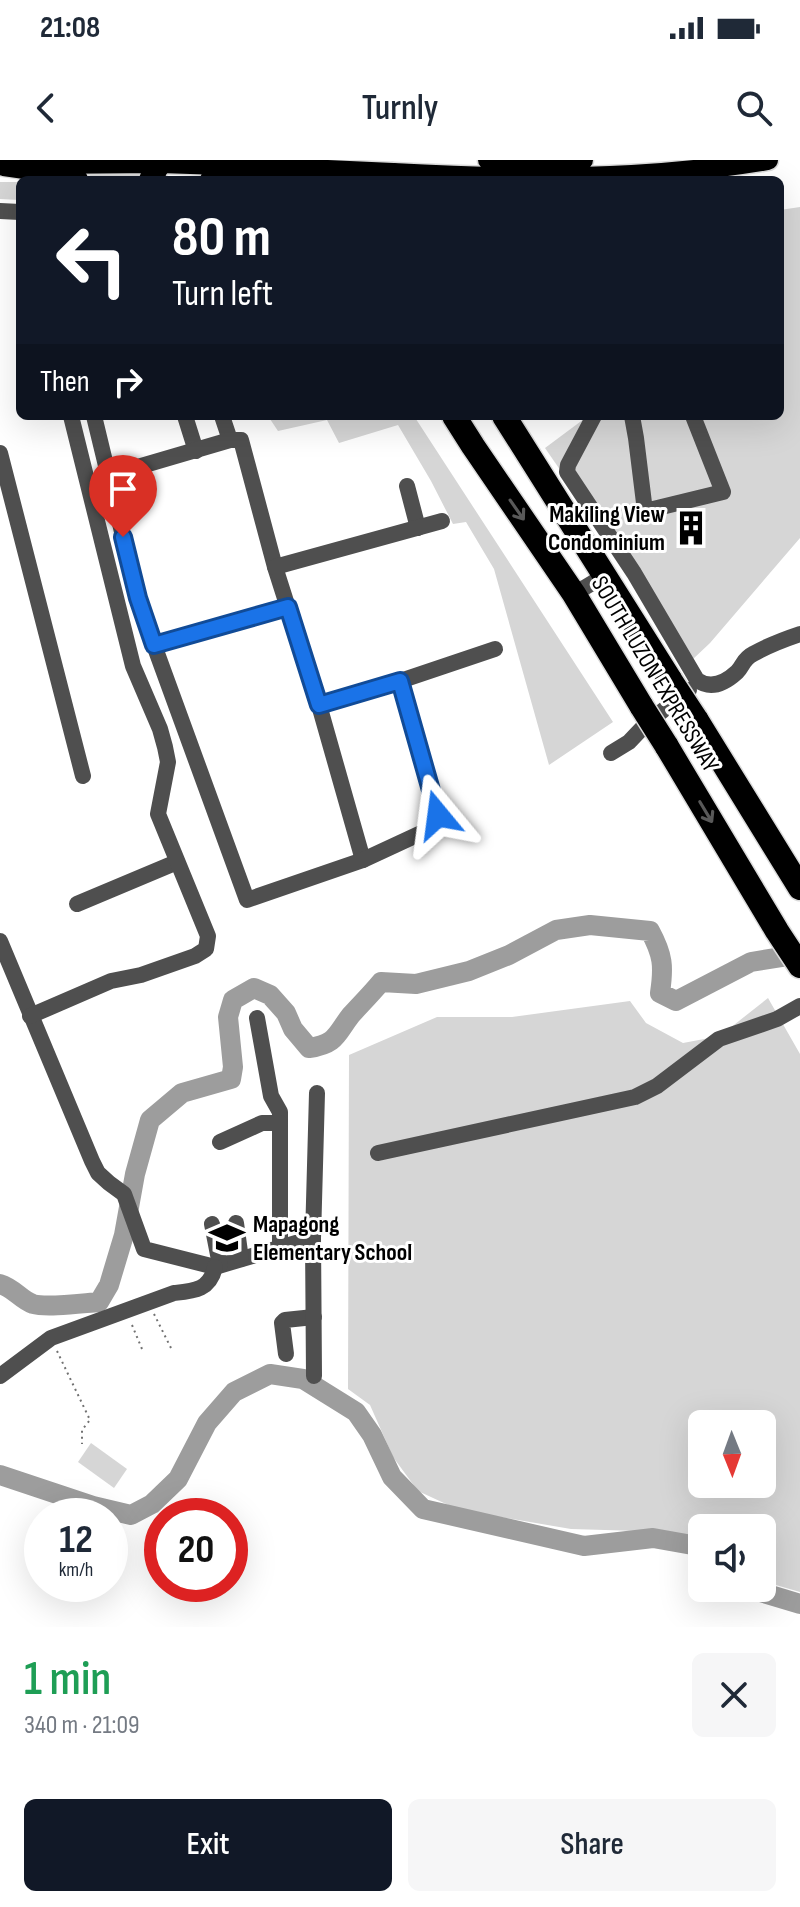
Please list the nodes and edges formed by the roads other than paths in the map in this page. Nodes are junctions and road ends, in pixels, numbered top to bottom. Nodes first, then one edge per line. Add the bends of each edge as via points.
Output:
1 (488, 160) edge
2 (583, 160) edge
3 (768, 160) edge
4 (2, 164) edge
5 (519, 165) edge
6 (648, 166) edge
7 (262, 167) junction
8 (160, 171) edge
9 (687, 172) edge
10 (737, 172) edge
11 (63, 176) edge
12 (227, 176) edge
13 (434, 176) edge
14 (470, 176) edge
15 (72, 420) edge
16 (95, 420) edge
17 (186, 420) edge
18 (223, 420) edge
19 (455, 420) edge
20 (506, 420) edge
21 (592, 420) edge
22 (633, 420) edge
23 (695, 420) edge
24 (230, 440) junction
25 (196, 451) junction
26 (0, 453) edge
27 (107, 476) junction
28 (407, 486) dead end
29 (442, 521) dead end
30 (418, 528) junction
31 (275, 567) junction
32 (604, 576) junction
33 (574, 594) junction
34 (288, 607) junction
35 (800, 634) edge
36 (154, 645) junction
37 (495, 649) dead end
38 (400, 681) junction
39 (700, 682) junction
40 (319, 705) junction
41 (611, 753) dead end
42 (83, 776) dead end
43 (363, 860) junction
44 (177, 862) junction
45 (800, 888) edge
46 (77, 904) dead end
47 (0, 941) edge
48 (800, 966) edge
49 (800, 1006) edge
50 (30, 1016) junction
51 (257, 1018) dead end
52 (317, 1093) dead end
53 (280, 1123) junction
54 (220, 1142) dead end
55 (378, 1153) dead end
56 (236, 1223) dead end
57 (212, 1224) dead end
58 (313, 1238) junction
59 (280, 1248) junction
60 (241, 1259) junction
61 (218, 1266) junction
62 (314, 1317) junction
63 (286, 1354) dead end
64 (0, 1376) edge
65 (314, 1376) dead end

1 - 5 main road
2 - 5 main road
3 - 10 main road
4 - 8 main road
4 - 11 highway
5 - 6 main road
5 - 14 main road
6 - 9 main road
7 - 8 main road via 232,164
7 - 12 highway
7 - 13 main road, bridge
9 - 10 main road
15 - 44 street via 133,666 165,747 168,762 158,814
16 - 27 street
17 - 25 street
18 - 24 street
19 -> 33 highway, SOUTH LUZON EXPRESSWAY
20 - 32 highway, SOUTH LUZON EXPRESSWAY
21 - 39 street via 567,472
22 - 23 street via 645,511 723,492
24 - 25 street
24 - 31 street via 241,440
25 - 27 street
26 - 42 street
27 - 36 street
28 - 30 street
29 - 30 street
30 - 31 street
31 - 34 street
32 - 33 street
32 - 45 highway, SOUTH LUZON EXPRESSWAY, bridge
33 -> 48 highway, SOUTH LUZON EXPRESSWAY, bridge
34 - 36 street
34 - 40 street
35 - 39 street via 752,654 721,684
36 - 43 street via 247,900
37 - 38 street
38 - 40 street
38 - 43 street via 438,815 432,828
39 - 41 street
40 - 43 street
44 - 46 street
44 - 50 street via 208,936 206,949
47 - 50 street
49 - 55 street via 719,1039 635,1097
50 - 61 street via 98,1173 124,1194 144,1249
51 - 53 street
52 - 58 street
53 - 54 street via 262,1123
53 - 59 street
56 - 60 street
57 - 61 street
58 - 59 street
58 - 62 street
59 - 60 street
60 - 61 street
61 - 64 street via 205,1285 51,1338
62 - 63 street via 282,1323
62 - 65 street

